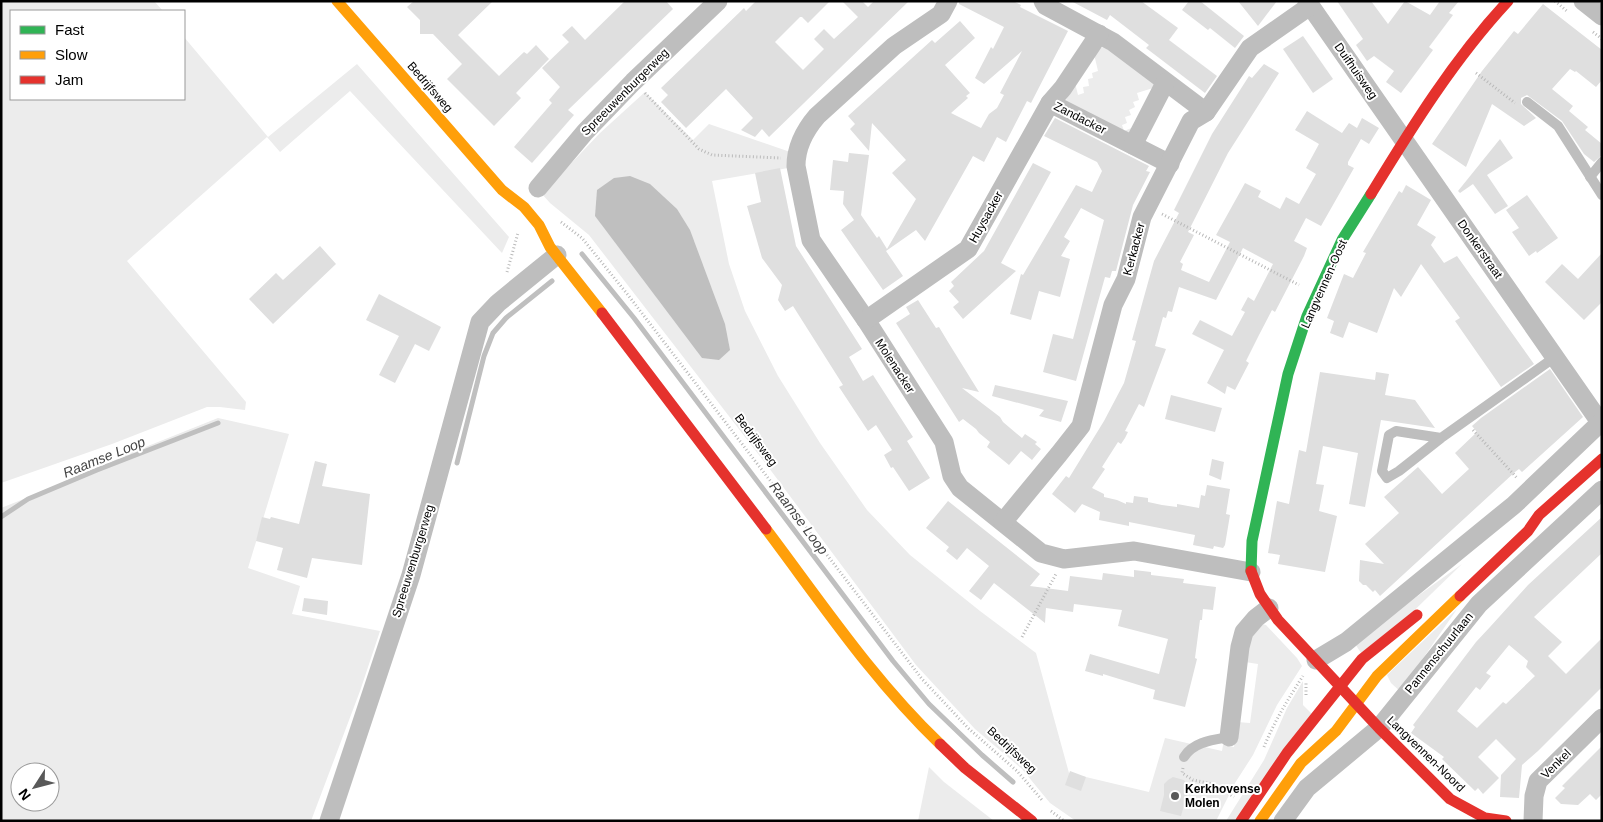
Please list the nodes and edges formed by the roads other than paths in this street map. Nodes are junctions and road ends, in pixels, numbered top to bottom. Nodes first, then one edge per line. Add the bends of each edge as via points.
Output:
1 (337, 1) edge
2 (718, 1) edge
3 (948, 1) edge
4 (1508, 1) edge
5 (1583, 1) edge
6 (1309, 3) edge
7 (1050, 4) edge
8 (1602, 16) edge
9 (1099, 34) junction
10 (1165, 83) junction
11 (1527, 102) road end
12 (1050, 103) junction
13 (1206, 112) junction
14 (1405, 141) junction
15 (1133, 145) junction
16 (1602, 162) edge
17 (1170, 164) junction
18 (1590, 177) junction
19 (538, 188) dead end
20 (502, 190) junction
21 (1602, 195) edge
22 (516, 215) dead end
23 (524, 228) road end
24 (553, 251) junction
25 (866, 320) junction
26 (1555, 357) junction
27 (1601, 421) edge
28 (1442, 438) junction
29 (1602, 459) edge
30 (1602, 490) edge
31 (1538, 515) junction
32 (1003, 522) junction
33 (1493, 548) dead end
34 (1251, 572) junction
35 (1269, 608) junction
36 (1423, 610) dead end
37 (1311, 665) junction
38 (1340, 687) junction
39 (1356, 704) junction
40 (1602, 718) edge
41 (1379, 728) junction
42 (1228, 738) joint
43 (1184, 757) road end
44 (329, 821) edge
45 (1032, 821) edge
46 (1241, 821) edge
47 (1260, 821) edge
48 (1283, 821) edge
49 (1506, 821) edge
50 (1533, 821) edge

1 - 20 main road, Bedrijfsweg
2 - 19 street, Spreeuwenburgerweg via 584,132
3 - 25 street, Molenacker via 941,14 894,46 817,116 807,128 796,159 811,240
4 - 14 main road, Langvennen-Oost via 1427,104
5 - 8 street
6 - 13 street, Kerkacker via 1250,48
6 - 14 street, Duifhuisweg
7 - 9 street
9 - 10 street
9 - 12 street, Zandacker
10 - 13 street
10 - 15 street
11 - 18 lane via 1558,126
12 - 15 street, Zandacker
12 - 25 street, Huysacker via 968,249
13 - 17 street, Kerkacker via 1191,121
14 - 26 street, Donkerstraat
14 - 34 main road, Langvennen-Oost via 1342,240 1307,316 1288,374 1252,541
15 - 17 street, Zandacker
16 - 18 lane
17 - 32 street, Kerkacker via 1142,217 1126,279 1113,305 1081,426
18 - 21 lane
20 - 22 main road, Bedrijfsweg
20 - 24 main road, Bedrijfsweg via 535,220
23 - 24 main road, Bedrijfsweg
24 - 44 street, Spreeuwenburgerweg via 480,322 411,575
24 - 45 main road, Bedrijfsweg via 872,669 923,728
25 - 32 street, Molenacker via 944,442 952,476 960,488
26 - 27 street, Donkerstraat
26 - 28 lane
27 - 37 street via 1514,505 1346,642
28 - 28 lane via 1387,478 1382,471 1390,436 1396,431
29 - 31 main road, Pannenschuurlaan
30 - 41 street, Pannenschuurlaan via 1479,604
31 - 33 main road, Pannenschuurlaan via 1521,524
31 - 39 main road, Pannenschuurlaan via 1528,531 1377,676
32 - 34 street, Molenacker via 1042,553 1064,559 1134,551
34 - 35 main road, Langvennen-Oost
35 - 37 main road, Langvennen-Oost
35 - 42 street via 1244,632
36 - 38 main road via 1362,659
37 - 38 main road, Langvennen-Oost
38 - 39 main road, Langvennen-Noord
38 - 46 main road via 1287,753
39 - 41 main road, Langvennen-Noord
39 - 47 main road, Pannenschuurlaan via 1326,741 1301,763
40 - 50 street, Venkel via 1538,781
41 - 48 street, Pannenschuurlaan via 1308,788
41 - 49 main road, Langvennen-Noord via 1450,799 1485,818
42 - 43 lane via 1205,741

